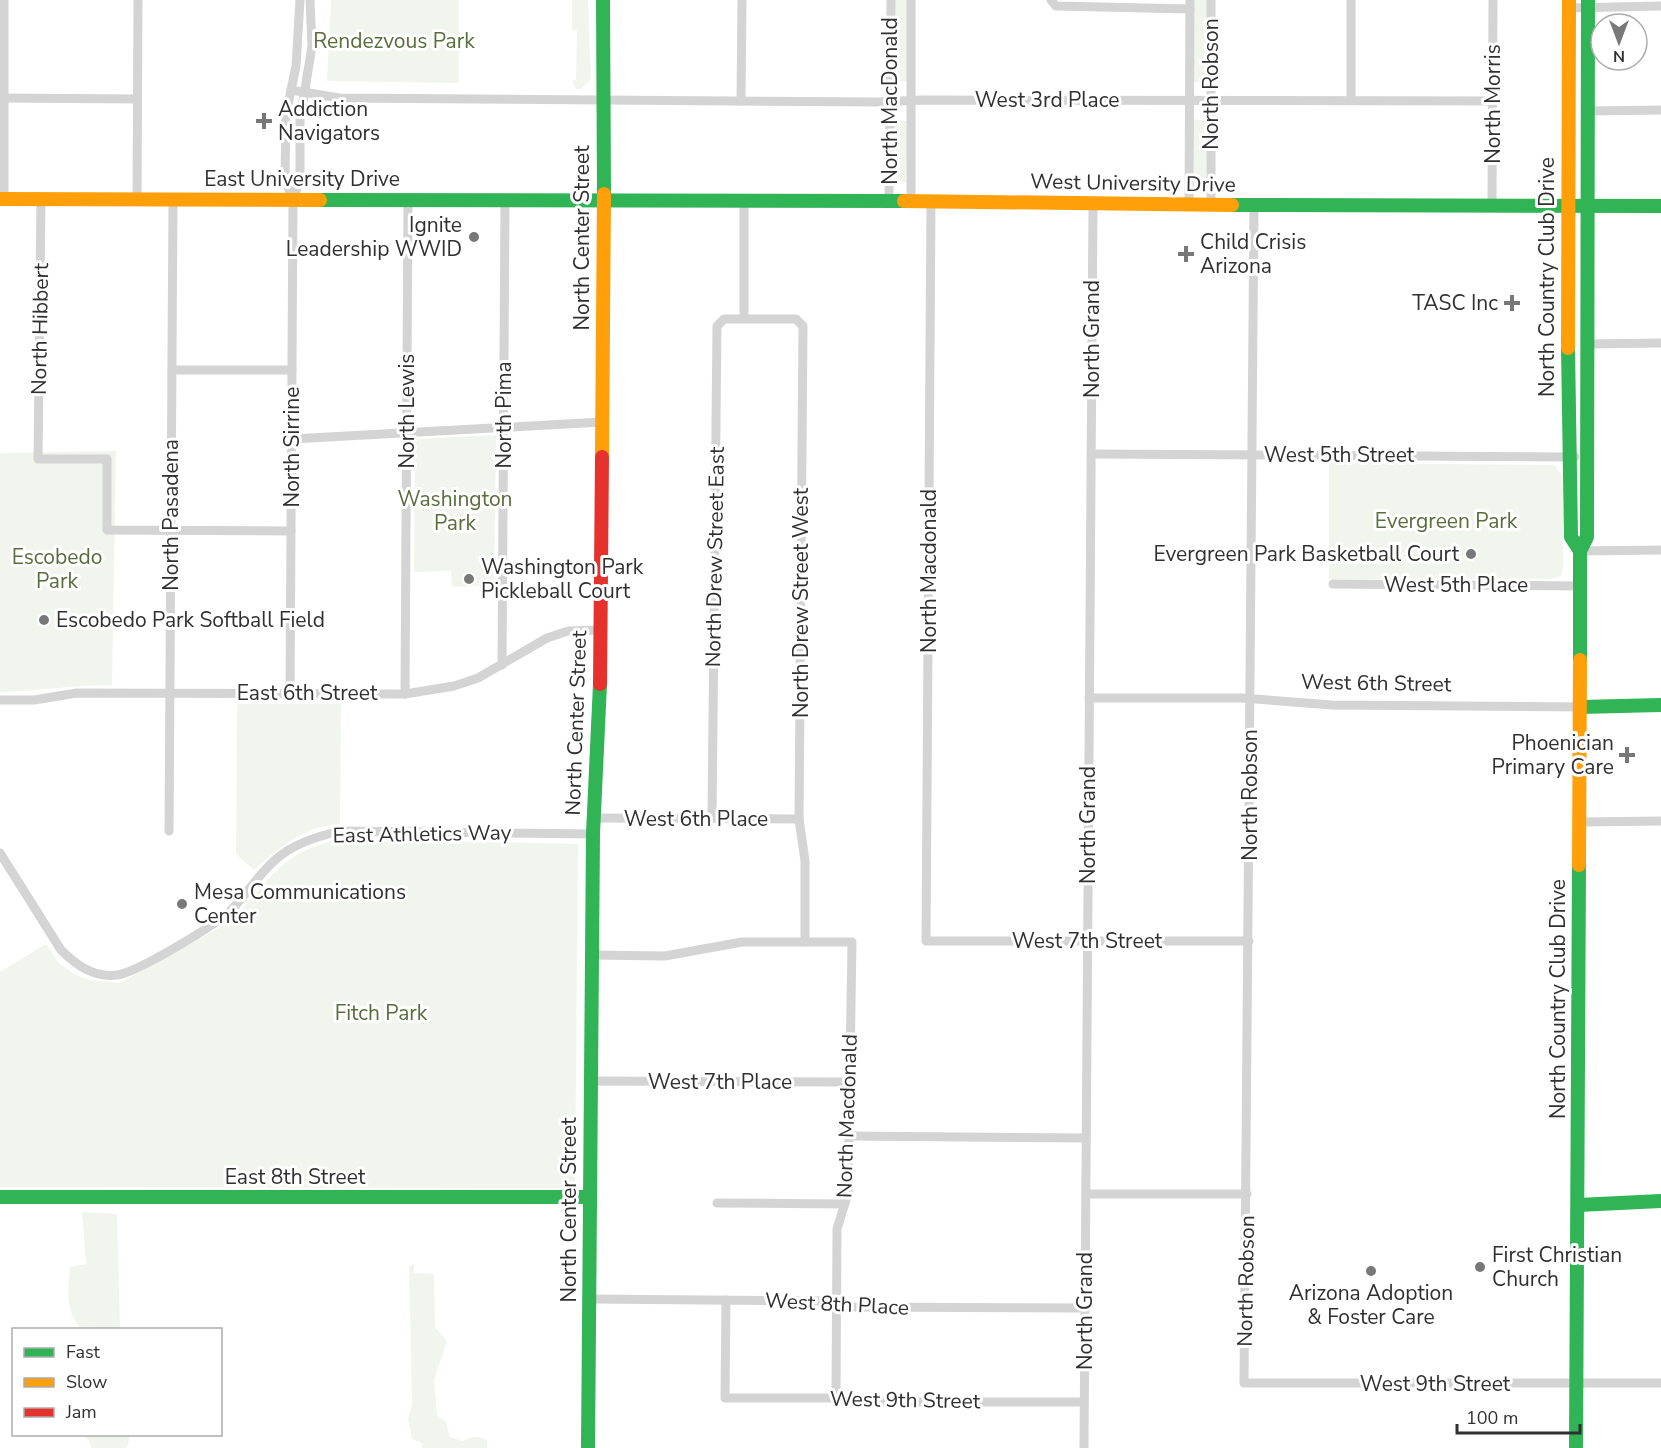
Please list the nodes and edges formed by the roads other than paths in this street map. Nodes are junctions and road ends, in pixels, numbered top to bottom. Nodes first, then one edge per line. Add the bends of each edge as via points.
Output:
1 (4, 0) edge
2 (138, 0) edge
3 (300, 0) edge
4 (310, 0) edge
5 (603, 0) edge
6 (742, 0) edge
7 (891, 0) edge
8 (911, 0) edge
9 (1051, 0) edge
10 (1211, 0) edge
11 (1351, 0) edge
12 (1493, 0) edge
13 (1190, 4) edge
14 (1569, 4) edge
15 (1588, 4) edge
16 (1661, 6) edge
17 (291, 90) junction
18 (304, 93) junction
19 (2, 98) edge
20 (137, 99) junction
21 (602, 99) junction
22 (911, 100) junction
23 (1350, 100) junction
24 (741, 101) junction
25 (1189, 101) junction
26 (1210, 101) junction
27 (1493, 101) junction
28 (891, 102) junction
29 (1661, 110) edge
30 (1589, 111) junction
31 (2, 199) edge
32 (41, 199) junction
33 (137, 200) junction
34 (173, 200) junction
35 (293, 200) junction
36 (408, 201) junction
37 (505, 201) junction
38 (604, 201) junction
39 (744, 201) junction
40 (889, 201) junction
41 (911, 201) junction
42 (931, 201) junction
43 (1093, 203) junction
44 (1189, 203) junction
45 (1211, 204) junction
46 (1254, 206) junction
47 (1661, 206) edge
48 (1492, 207) junction
49 (1568, 207) junction
50 (1587, 207) junction
51 (744, 319) junction
52 (1661, 343) edge
53 (1586, 344) junction
54 (172, 370) junction
55 (292, 370) junction
56 (602, 422) junction
57 (504, 427) junction
58 (406, 433) junction
59 (292, 439) junction
60 (1091, 454) junction
61 (1252, 455) junction
62 (1587, 457) junction
63 (1570, 458) junction
64 (171, 531) junction
65 (291, 531) junction
66 (1661, 550) edge
67 (1580, 551) junction
68 (1332, 584) dead end
69 (1580, 586) junction
70 (600, 630) junction
71 (502, 664) junction
72 (170, 693) junction
73 (290, 693) junction
74 (405, 694) junction
75 (1089, 698) junction
76 (1251, 699) junction
77 (0, 700) edge
78 (1661, 705) edge
79 (1580, 707) junction
80 (594, 818) junction
81 (712, 819) junction
82 (799, 819) junction
83 (1661, 821) edge
84 (1580, 822) junction
85 (170, 831) dead end
86 (593, 834) junction
87 (0, 853) edge
88 (1249, 940) junction
89 (926, 941) joint
90 (1088, 941) junction
91 (805, 942) junction
92 (592, 955) junction
93 (591, 1081) junction
94 (850, 1082) junction
95 (849, 1137) junction
96 (1086, 1138) junction
97 (1086, 1194) junction
98 (1247, 1194) junction
99 (0, 1197) edge
100 (590, 1197) junction
101 (1661, 1201) edge
102 (717, 1203) dead end
103 (844, 1204) junction
104 (1578, 1205) junction
105 (589, 1299) junction
106 (726, 1300) junction
107 (837, 1304) junction
108 (1085, 1308) junction
109 (1244, 1383) joint
110 (1661, 1383) edge
111 (1577, 1384) junction
112 (836, 1398) junction
113 (1084, 1402) junction
114 (588, 1448) edge
115 (1084, 1448) edge
116 (1576, 1448) edge

1 - 19 street
2 - 20 street
3 - 17 street
4 - 18 street via 312,46
5 - 21 main road, North Center Street
6 - 24 street
7 - 28 street, North MacDonald
8 - 22 street, North MacDonald
9 - 13 street via 1056,6
10 - 26 street, North Robson
11 - 23 street
12 - 27 street, North Morris
13 - 25 street, North Robson
14 - 15 street
14 - 49 main road, North Country Club Drive
15 - 16 street
15 - 30 main road, North Country Club Drive
17 - 18 street, West 3rd Place
17 - 35 street via 286,114 285,179
18 - 21 street, West 3rd Place via 339,98
18 - 35 street via 300,180
19 - 20 street
19 - 31 street
20 - 33 street
21 - 24 street, West 3rd Place
21 - 38 main road, North Center Street
22 - 25 street, West 3rd Place
22 - 28 street, West 3rd Place
22 - 41 street, North MacDonald
23 - 26 street, West 3rd Place
23 - 27 street, West 3rd Place
24 - 28 street, West 3rd Place
25 - 26 street, West 3rd Place
25 - 44 street, North Robson
26 - 45 street, North Robson
27 - 48 street, North Morris
28 - 40 street, North MacDonald
29 - 30 street
30 - 50 main road, North Country Club Drive
31 - 32 main road, East University Drive
32 - 33 main road, East University Drive
32 - 64 street, North Hibbert via 38,459 107,459 107,530
33 - 34 main road, East University Drive
34 - 35 main road, East University Drive
34 - 54 street, North Pasadena
35 - 36 main road, East University Drive
35 - 55 street, North Sirrine
36 - 37 main road, East University Drive
36 - 58 street, North Lewis
37 - 38 main road, East University Drive
37 - 57 street, North Pima
38 - 39 main road, West University Drive
38 - 56 main road, North Center Street
39 - 40 main road, West University Drive
39 - 51 street
40 - 41 main road, West University Drive
41 - 42 main road, West University Drive
42 - 43 main road, West University Drive
42 - 89 street, North Macdonald
43 - 44 main road, West University Drive
43 - 60 street, North Grand
44 - 45 main road, West University Drive
45 - 46 main road, West University Drive
46 - 48 main road, West University Drive
46 - 61 street, North Robson
47 - 50 main road, West University Drive
48 - 49 main road, West University Drive
49 - 50 main road, West University Drive
49 - 63 main road, North Country Club Drive
50 - 53 main road, North Country Club Drive
51 - 81 street, North Drew Street East via 724,319 717,326
51 - 82 street, North Drew Street West via 796,319 803,326
52 - 53 street
53 - 62 main road, North Country Club Drive
54 - 55 street
54 - 64 street, North Pasadena
55 - 59 street, North Sirrine
56 - 57 street
56 - 70 main road, North Center Street
57 - 58 street
57 - 71 street, North Pima
58 - 59 street
58 - 74 street, North Lewis
59 - 65 street, North Sirrine
60 - 61 street, West 5th Street
60 - 75 street, North Grand
61 - 63 street, West 5th Street
61 - 76 street, North Robson
62 - 63 street, West 5th Street
62 - 67 main road, North Country Club Drive via 1587,537
63 - 67 main road, North Country Club Drive via 1571,537
64 - 65 street
64 - 72 street, North Pasadena
65 - 73 street, North Sirrine
66 - 67 street
67 - 69 main road, North Country Club Drive
68 - 69 street, West 5th Place
69 - 79 main road, North Country Club Drive
70 - 71 street, East 6th Street via 568,631 547,638
70 - 80 main road, North Center Street
71 - 74 street, East 6th Street via 454,686
72 - 73 street, East 6th Street
72 - 77 street, East 6th Street via 77,693 34,700
72 - 85 street, North Pasadena
73 - 74 street, East 6th Street
75 - 76 street, West 6th Street
75 - 90 street, North Grand
76 - 79 street, West 6th Street via 1332,705
76 - 88 street, North Robson
78 - 79 main road, West 6th Street
79 - 84 main road, North Country Club Drive
80 - 81 street, West 6th Place
80 - 86 main road, North Center Street
81 - 82 street, West 6th Place
82 - 91 street, North Drew Street West via 805,861
83 - 84 street
84 - 104 main road, North Country Club Drive
86 - 87 street, East Athletics Way via 340,831 321,836 294,846 274,860 217,921 118,975 93,973 72,962
86 - 92 main road, North Center Street
88 - 90 street, West 7th Street
88 - 98 street, North Robson
89 - 90 street, West 7th Street
90 - 96 street, North Grand
91 - 92 street via 742,942 665,956
91 - 94 street, North Macdonald via 852,942
92 - 93 main road, North Center Street
93 - 94 street, West 7th Place
93 - 100 main road, North Center Street
94 - 95 street, North Macdonald
95 - 96 street
95 - 103 street, North Macdonald via 848,1193
96 - 97 street, North Grand
97 - 98 street
97 - 108 street, North Grand
98 - 109 street, North Robson
99 - 100 main road, East 8th Street
100 - 105 main road, North Center Street
101 - 104 main road
102 - 103 street
103 - 107 street, North Macdonald via 837,1228
104 - 111 main road, North Country Club Drive
105 - 106 street, West 8th Place
105 - 114 main road, North Center Street
106 - 107 street, West 8th Place
106 - 112 street, West 9th Street via 725,1398
107 - 108 street, West 8th Place
107 - 112 street, North Macdonald
108 - 113 street, North Grand
109 - 111 street, West 9th Street
110 - 111 street, West 9th Street
111 - 116 main road, North Country Club Drive
112 - 113 street, West 9th Street via 853,1402
113 - 115 street, North Grand

